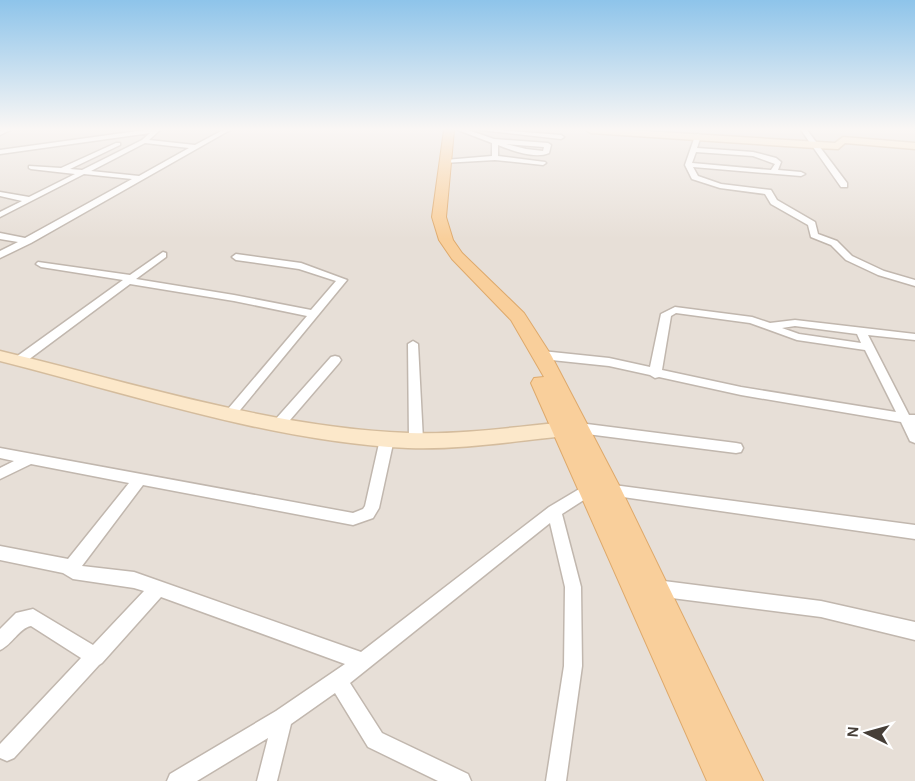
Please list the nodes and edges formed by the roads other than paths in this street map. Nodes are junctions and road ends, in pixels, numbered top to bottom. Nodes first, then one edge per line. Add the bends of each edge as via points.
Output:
1 (69, 166) edge
2 (97, 166) edge
3 (161, 166) edge
4 (435, 166) edge
5 (445, 166) edge
6 (689, 166) edge
7 (706, 166) edge
8 (775, 166) edge
9 (831, 166) edge
10 (31, 167) dead end
11 (59, 171) junction
12 (773, 172) junction
13 (85, 173) junction
14 (801, 174) dead end
15 (141, 178) junction
16 (844, 185) dead end
17 (0, 194) edge
18 (31, 200) junction
19 (0, 215) edge
20 (0, 236) edge
21 (28, 241) junction
22 (0, 255) edge
23 (163, 255) dead end
24 (236, 257) dead end
25 (41, 264) dead end
26 (130, 280) junction
27 (915, 283) edge
28 (314, 314) junction
29 (770, 326) junction
30 (863, 332) junction
31 (915, 337) edge
32 (414, 344) dead end
33 (868, 347) junction
34 (542, 355) junction
35 (0, 356) edge
36 (20, 360) junction
37 (335, 360) dead end
38 (655, 374) junction
39 (232, 412) junction
40 (910, 419) edge
41 (279, 424) junction
42 (572, 429) junction
43 (915, 438) edge
44 (387, 439) junction
45 (416, 440) junction
46 (736, 448) dead end
47 (0, 453) edge
48 (29, 459) junction
49 (0, 474) edge
50 (141, 478) junction
51 (600, 488) junction
52 (554, 511) junction
53 (915, 532) edge
54 (0, 553) edge
55 (71, 567) junction
56 (158, 588) junction
57 (655, 588) junction
58 (915, 631) edge
59 (0, 641) edge
60 (96, 657) junction
61 (364, 662) junction
62 (338, 681) junction
63 (283, 718) junction
64 (7, 751) dead end
65 (177, 781) edge
66 (267, 781) edge
67 (461, 781) edge
68 (556, 781) edge
69 (724, 781) edge
70 (746, 781) edge

1 - 11 street
2 - 13 street
3 - 15 street
4 - 42 main road via 427,221 430,233 445,259 515,334
5 - 34 main road via 439,217 446,240 518,317
6 - 27 street via 695,177 711,184 768,192 774,202 812,224 817,237 834,243 849,258
7 - 12 street
8 - 12 street
9 - 16 street
10 - 11 street
11 - 13 street
12 - 14 street
13 - 15 street
13 - 18 street
15 - 21 street
17 - 18 street
18 - 19 street
20 - 21 street
21 - 22 street
23 - 26 street
24 - 28 street via 301,266 342,279
25 - 26 street
26 - 28 street
26 - 36 street
28 - 39 street
29 - 30 street via 795,323
29 - 33 street via 809,340
29 - 38 street via 738,318 670,311 666,314
30 - 31 street
30 - 33 street
32 - 45 street
33 - 40 street
34 - 38 street via 609,363
34 - 42 main road
35 - 36 main road
36 - 39 main road
37 - 41 street
38 - 40 street
39 - 41 main road
40 - 43 street
41 - 44 main road
42 - 45 main road
42 - 46 street
42 - 51 main road
44 - 45 main road
44 - 50 street via 372,508 368,514 353,519
47 - 48 street
48 - 49 street
48 - 50 street
50 - 55 street
51 - 52 street
51 - 53 street
51 - 57 main road
51 - 69 main road
52 - 61 street
52 - 68 street via 573,587 573,666
54 - 55 street
55 - 56 street via 72,572 134,580
56 - 60 street
56 - 61 street
57 - 58 street via 821,609
57 - 70 main road
59 - 60 street via 22,619 33,617
60 - 64 street
61 - 62 street
62 - 63 street
62 - 67 street via 375,740
63 - 65 street
63 - 66 street

